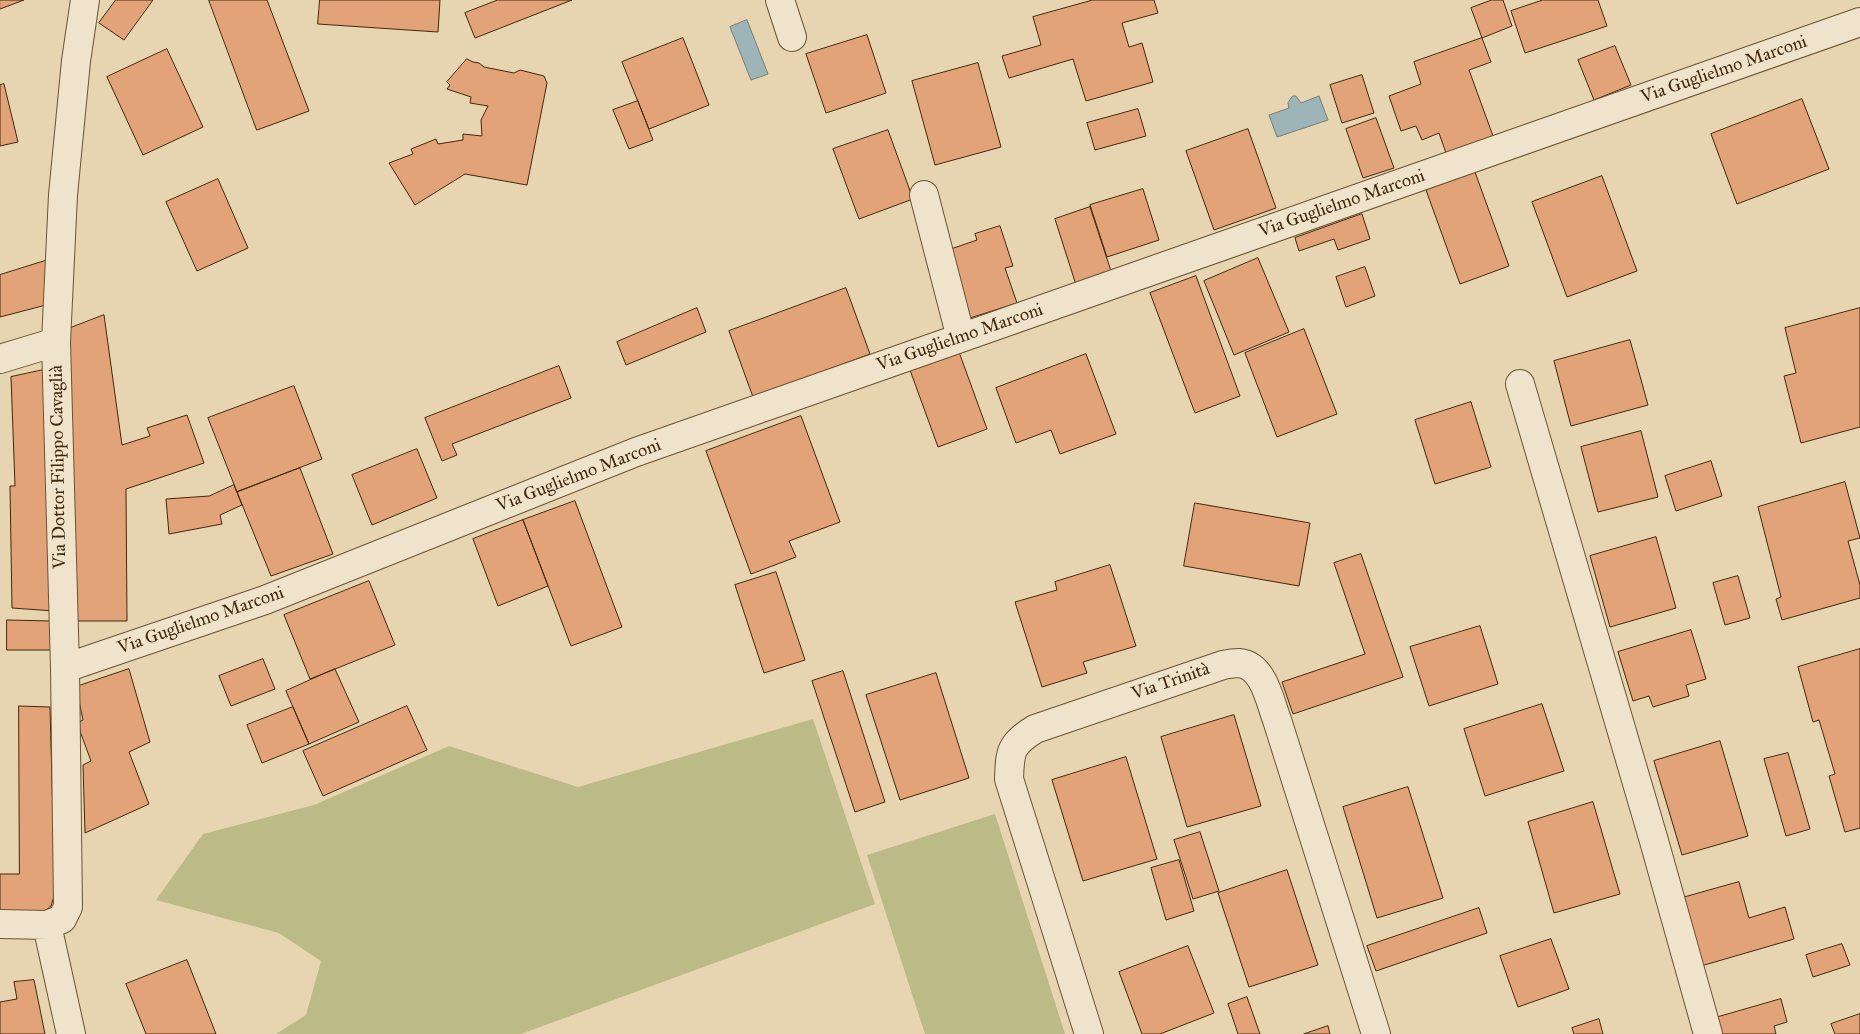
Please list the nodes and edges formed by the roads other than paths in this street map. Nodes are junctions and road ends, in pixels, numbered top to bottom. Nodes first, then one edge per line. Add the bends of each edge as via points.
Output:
1 (85, 0) edge
2 (780, 0) edge
3 (1860, 22) edge
4 (792, 37) dead end
5 (924, 195) dead end
6 (961, 338) junction
7 (56, 342) junction
8 (0, 359) edge
9 (1520, 384) dead end
10 (64, 668) junction
11 (0, 924) edge
12 (47, 925) junction
13 (71, 1034) edge
14 (1089, 1034) edge
15 (1376, 1034) edge
16 (1708, 1034) edge

1 - 7 street, Via Dottor Filippo Cavaglià via 63,194
2 - 4 street
3 - 6 street, Via Guglielmo Marconi
5 - 6 street
6 - 10 street, Via Guglielmo Marconi via 636,452 265,600
7 - 8 street
7 - 10 street, Via Dottor Filippo Cavaglià
9 - 16 street
10 - 12 street, Via Dottor Filippo Cavaglià via 68,906 62,918
11 - 12 street
12 - 13 street
14 - 15 street, Via Trinità via 1009,779 1010,752 1021,738 1035,729 1223,665 1241,663 1261,677

